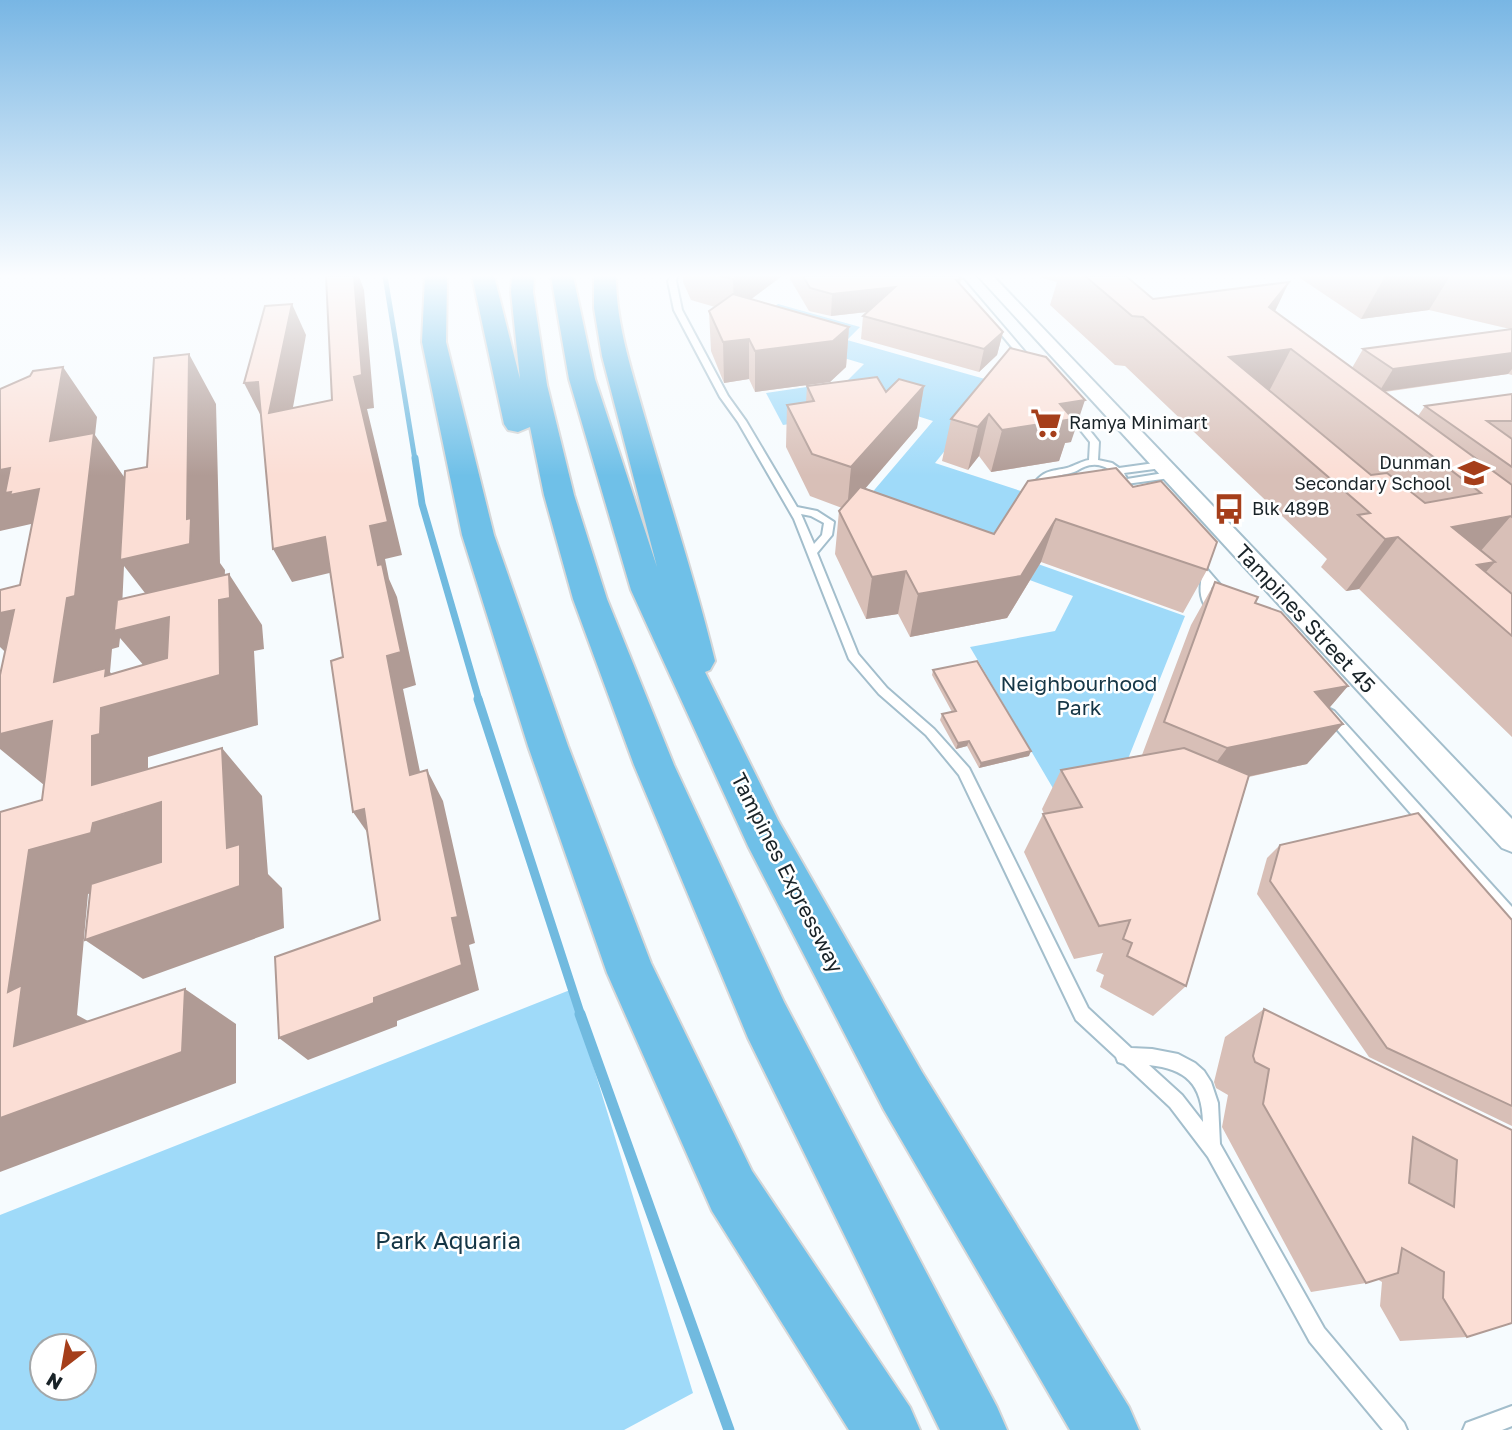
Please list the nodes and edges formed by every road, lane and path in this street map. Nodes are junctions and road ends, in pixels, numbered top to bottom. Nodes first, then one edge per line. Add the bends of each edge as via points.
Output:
1 (434, 343) edge
2 (498, 343) edge
3 (528, 343) edge
4 (575, 343) edge
5 (613, 343) edge
6 (695, 343) edge
7 (1009, 343) edge
8 (1047, 343) edge
9 (1032, 366) edge
10 (1064, 404) edge
11 (1093, 462) junction
12 (1075, 469) junction
13 (1166, 470) junction
14 (1118, 471) junction
15 (1078, 481) edge
16 (1123, 482) junction
17 (1112, 492) edge
18 (1064, 496) edge
19 (793, 509) junction
20 (1186, 551) edge
21 (812, 552) junction
22 (1207, 576) junction
23 (590, 599) junction
24 (1235, 607) edge
25 (1224, 619) edge
26 (1319, 701) edge
27 (708, 714) junction
28 (1512, 839) edge
29 (1512, 918) edge
30 (1124, 1055) junction
31 (1211, 1147) junction
32 (1512, 1416) edge
33 (887, 1430) edge
34 (974, 1430) edge
35 (1106, 1430) edge
36 (1397, 1430) edge
37 (1473, 1430) edge

1 - 33 highway via 478,535 631,973 732,1191
2 - 23 highway via 538,497
3 - 23 highway via 559,495
4 - 27 highway, Tampines Expressway via 582,379 648,590
5 - 27 highway via 645,473 685,600
6 - 19 lane
7 - 9 lane
8 - 13 street, Tampines Street 45
10 - 11 lane via 1095,442
11 - 12 lane
11 - 14 lane
12 - 15 lane
12 - 18 lane via 1048,474 1041,481 1051,492
13 - 14 lane
13 - 16 lane
13 - 28 street, Tampines Street 45
14 - 16 lane
16 - 17 lane
19 - 21 lane
19 - 21 lane via 829,522 825,540
20 - 22 lane
21 - 30 lane via 853,656 964,772 1082,1014
22 - 24 lane
22 - 25 lane via 1207,604
23 - 34 highway via 654,765 766,1020
26 - 29 lane
27 - 35 highway, Tampines Expressway via 763,833 903,1091
30 - 31 lane via 1176,1101
30 - 31 lane via 1177,1060 1193,1071 1205,1086 1210,1104
31 - 36 lane via 1317,1335
32 - 37 lane

